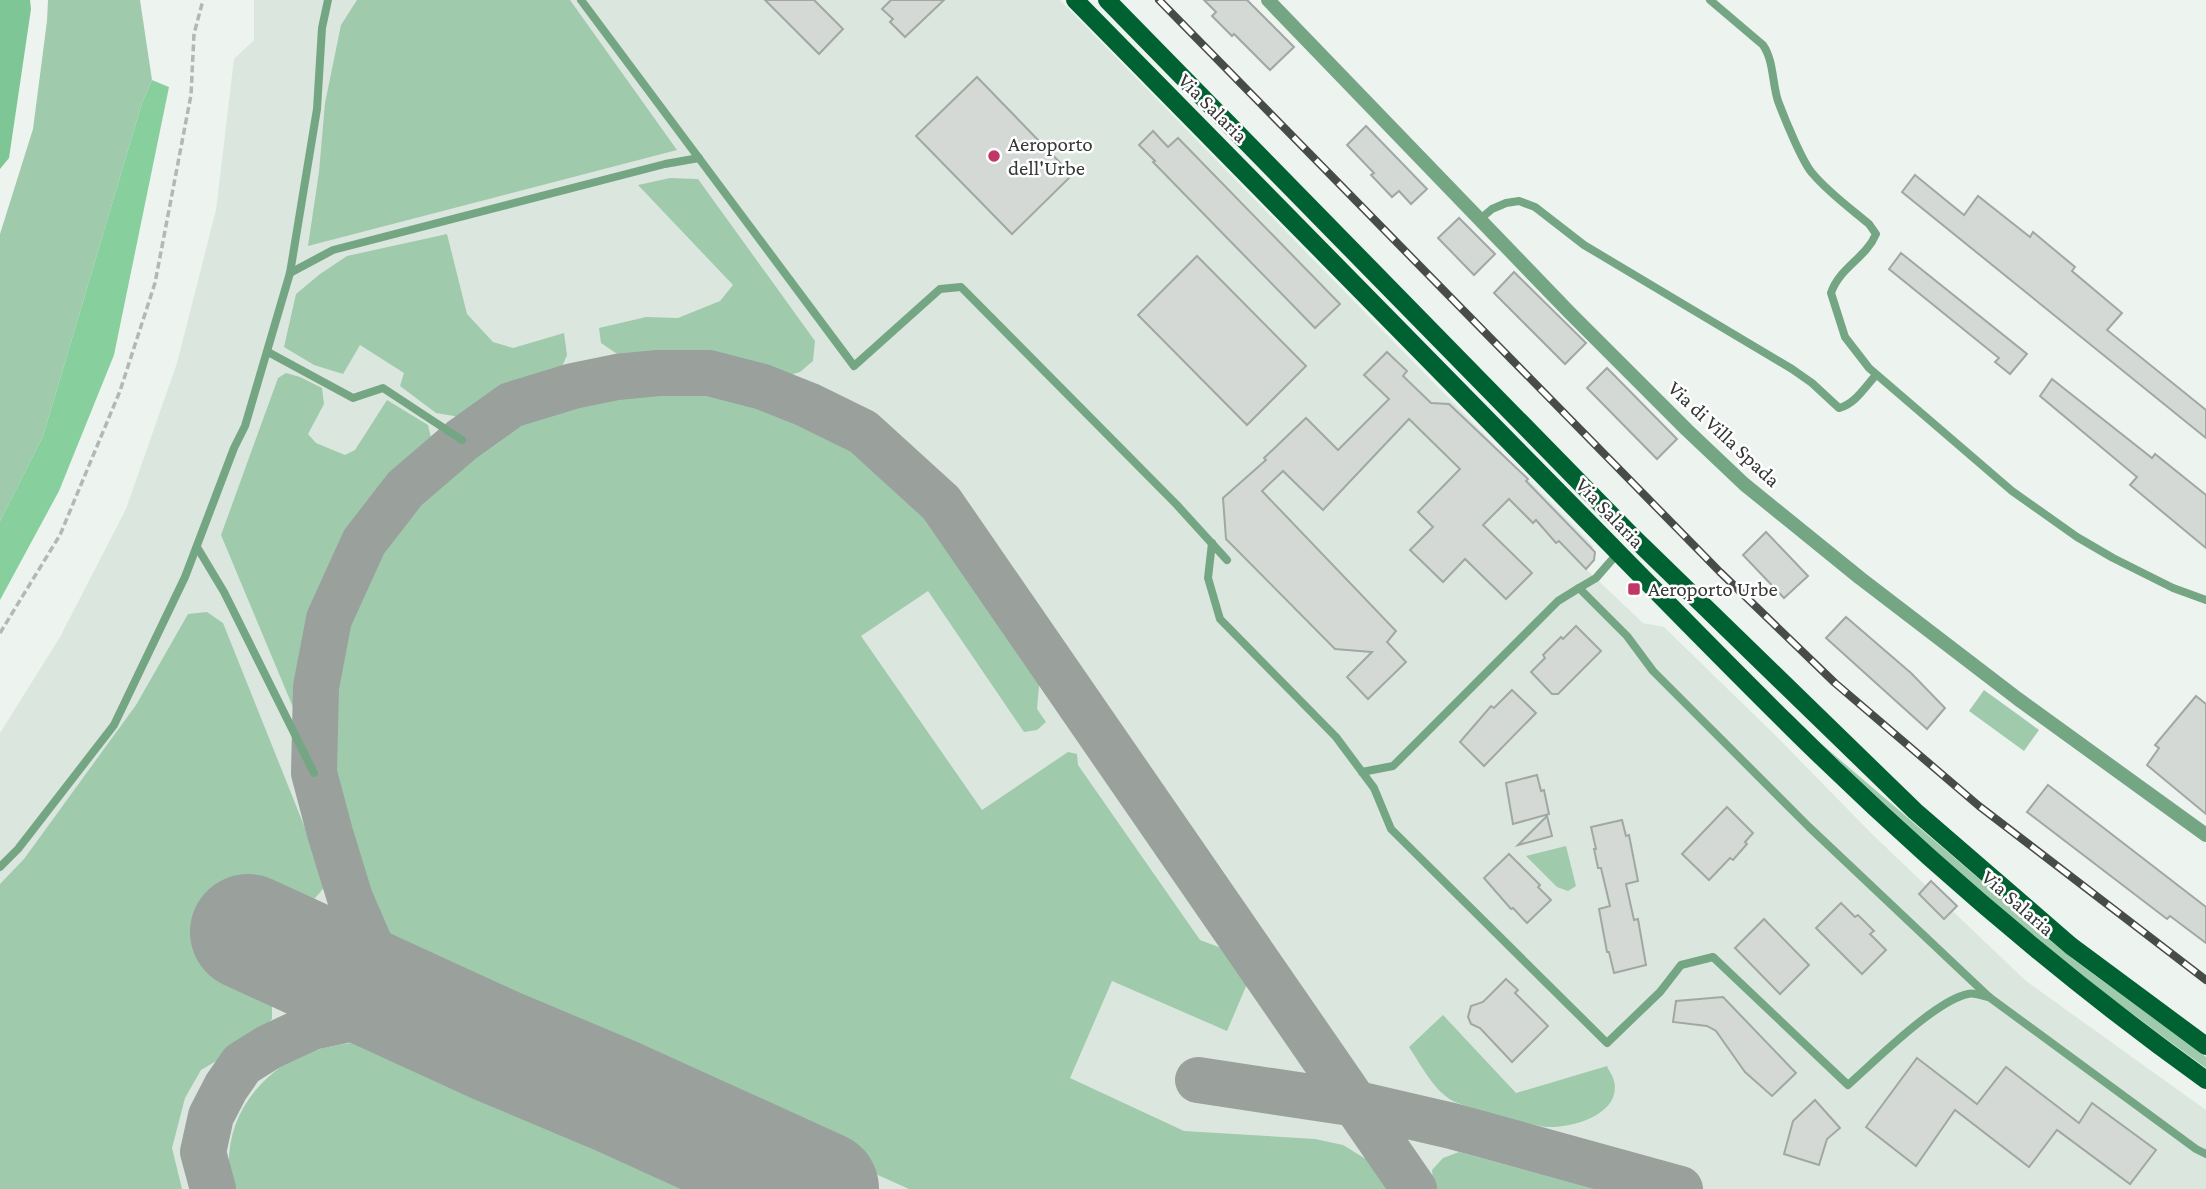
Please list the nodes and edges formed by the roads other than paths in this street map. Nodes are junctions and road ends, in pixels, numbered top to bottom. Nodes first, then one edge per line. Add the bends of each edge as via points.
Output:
1 (328, 0) edge
2 (581, 0) edge
3 (1075, 0) edge
4 (1107, 0) edge
5 (1268, 0) edge
6 (1710, 0) edge
7 (699, 158) junction
8 (1479, 220) junction
9 (290, 273) junction
10 (268, 352) junction
11 (1876, 375) junction
12 (462, 440) dead end
13 (1634, 538) junction
14 (1212, 543) junction
15 (197, 547) junction
16 (1617, 554) junction
17 (1227, 560) dead end
18 (1579, 587) junction
19 (2206, 600) edge
20 (1362, 772) junction
21 (314, 774) dead end
22 (2206, 835) edge
23 (0, 867) edge
24 (1989, 997) junction
25 (2206, 1046) edge
26 (2206, 1080) edge
27 (2206, 1154) edge

1 - 9 lane via 317,109
2 - 7 lane
3 - 16 main road, Via Salaria
4 - 13 main road, Via Salaria
5 - 8 street, Via di Villa Spada
6 - 11 lane via 1768,52 1778,102 1811,172 1876,234 1840,274 1830,293 1845,337
7 - 9 lane via 333,250
7 - 14 lane via 854,366 940,289 961,287
8 - 11 lane via 1506,203 1519,201 1535,207 1584,244 1783,363 1839,408 1853,401
8 - 22 street, Via di Villa Spada via 1745,484 2018,699
9 - 10 lane
10 - 12 lane via 353,398 383,388
10 - 15 lane via 245,426
11 - 19 lane via 2042,514 2113,558
13 - 16 street
13 - 25 main road, Via Salaria via 1961,853 2083,956
14 - 17 lane
14 - 20 lane via 1208,578 1220,619 1336,737
15 - 21 lane
15 - 23 lane via 114,725
16 - 18 lane via 1596,578
16 - 26 main road, Via Salaria via 1788,725 1946,870 2052,963
18 - 20 lane via 1558,601 1392,765
18 - 24 lane via 1627,636 1653,671 1789,808
20 - 24 lane via 1391,829 1607,1043 1681,965 1713,957 1848,1085 1949,1001 1971,993
24 - 27 lane

